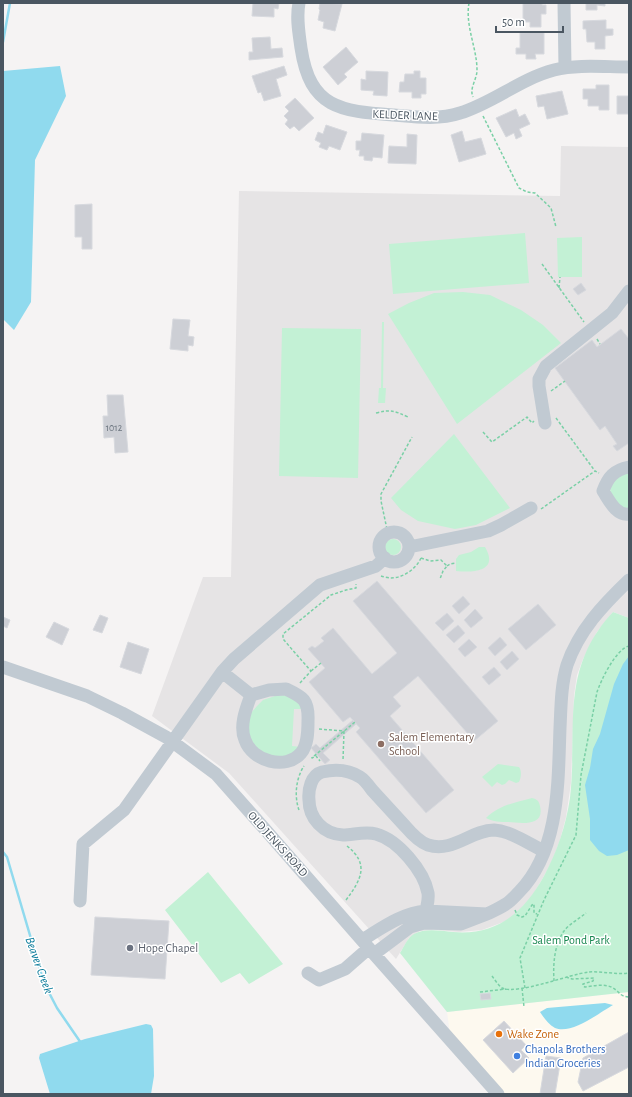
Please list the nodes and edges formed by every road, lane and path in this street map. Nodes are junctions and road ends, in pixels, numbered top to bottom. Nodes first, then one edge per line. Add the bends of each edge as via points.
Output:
1 (299, 3) edge
2 (470, 3) edge
3 (564, 3) edge
4 (565, 67) junction
5 (629, 67) edge
6 (474, 101) dead end
7 (482, 114) dead end
8 (556, 227) dead end
9 (542, 264) dead end
10 (560, 277) dead end
11 (559, 288) junction
12 (629, 291) edge
13 (590, 331) junction
14 (600, 344) dead end
15 (565, 381) dead end
16 (541, 398) junction
17 (376, 413) dead end
18 (408, 417) dead end
19 (545, 417) junction
20 (482, 432) dead end
21 (412, 437) dead end
22 (629, 467) edge
23 (596, 471) junction
24 (600, 473) dead end
25 (546, 505) dead end
26 (531, 508) dead end
27 (625, 513) edge
28 (388, 534) junction
29 (409, 549) junction
30 (385, 558) junction
31 (421, 558) junction
32 (456, 563) dead end
33 (447, 566) junction
34 (380, 575) dead end
35 (440, 579) dead end
36 (629, 580) edge
37 (356, 582) dead end
38 (629, 646) edge
39 (321, 663) dead end
40 (3, 668) edge
41 (311, 671) junction
42 (222, 672) junction
43 (304, 687) dead end
44 (251, 695) junction
45 (355, 722) dead end
46 (315, 728) dead end
47 (344, 731) junction
48 (172, 742) junction
49 (313, 751) dead end
50 (316, 754) dead end
51 (322, 762) dead end
52 (342, 764) dead end
53 (544, 851) junction
54 (80, 901) dead end
55 (515, 910) dead end
56 (426, 911) junction
57 (586, 913) dead end
58 (487, 914) junction
59 (538, 914) junction
60 (368, 947) junction
61 (308, 973) dead end
62 (629, 973) edge
63 (492, 976) dead end
64 (566, 977) junction
65 (554, 981) junction
66 (523, 988) junction
67 (508, 989) junction
68 (480, 992) dead end
69 (629, 997) edge
70 (524, 1007) dead end
71 (498, 1094) edge

1 - 4 street, KELDER LANE via 298,20 303,63 307,75 322,97 348,111 424,117 446,116 470,110 528,80
2 - 6 path via 470,30 477,72 471,92
3 - 4 street
4 - 5 street, KELDER LANE
7 - 8 path via 519,188 535,192 550,208
9 - 11 path
10 - 11 path
11 - 13 path
12 - 13 street via 612,313
13 - 14 path
13 - 16 street via 546,366 539,379
15 - 16 path
16 - 19 street
17 - 18 path via 394,410
19 - 20 path via 532,423 526,417 492,442
19 - 23 path
21 - 28 path via 381,494
22 - 27 street via 620,469 606,480 602,491 614,508
23 - 24 path
23 - 25 path
26 - 29 street via 488,531
28 - 29 street via 402,534
28 - 30 street via 381,540 380,545
29 - 30 street via 403,559 398,561
29 - 31 path
30 - 42 street via 376,566 320,585
31 - 33 path via 430,561 441,560
31 - 34 path via 414,569 406,574 390,578
32 - 33 path
33 - 35 path
36 - 53 street via 603,605 580,635 567,666 561,699 557,793 554,816
37 - 41 path via 356,588 331,595 283,634 283,639
38 - 59 path via 616,656 600,683 581,775 576,835
39 - 41 path
40 - 48 street, OLD JENKS ROAD via 87,696 139,721
41 - 43 path via 300,682
42 - 44 street
42 - 48 street
44 - 44 street via 244,711 243,725 244,740 252,752 274,762 286,762 302,753 307,734 307,705 300,696 286,689
45 - 47 path
46 - 47 path
47 - 50 path
47 - 52 path
48 - 54 street via 124,810 83,844
48 - 60 street, OLD JENKS ROAD via 216,774
49 - 51 path via 312,758 316,756
53 - 56 street via 514,836 494,830 448,846 426,845 414,836 361,777 348,771 319,772 311,783 308,801 311,816 320,826 332,833 375,834 400,848 425,884 428,901
53 - 58 street via 537,868 523,888 507,904
55 - 59 path via 516,915 522,917 534,904 534,913
56 - 58 street
56 - 60 street via 400,918
57 - 65 path via 573,922 558,943 553,970
58 - 60 street via 461,924 424,923
59 - 66 path via 520,958
60 - 61 street via 345,969 319,980
60 - 71 street, OLD JENKS ROAD
62 - 64 path via 587,972
63 - 67 path via 502,987
64 - 65 path
64 - 69 path via 594,978 583,986 606,986 613,988 621,996
65 - 66 path
66 - 67 path
66 - 70 path
67 - 68 path

